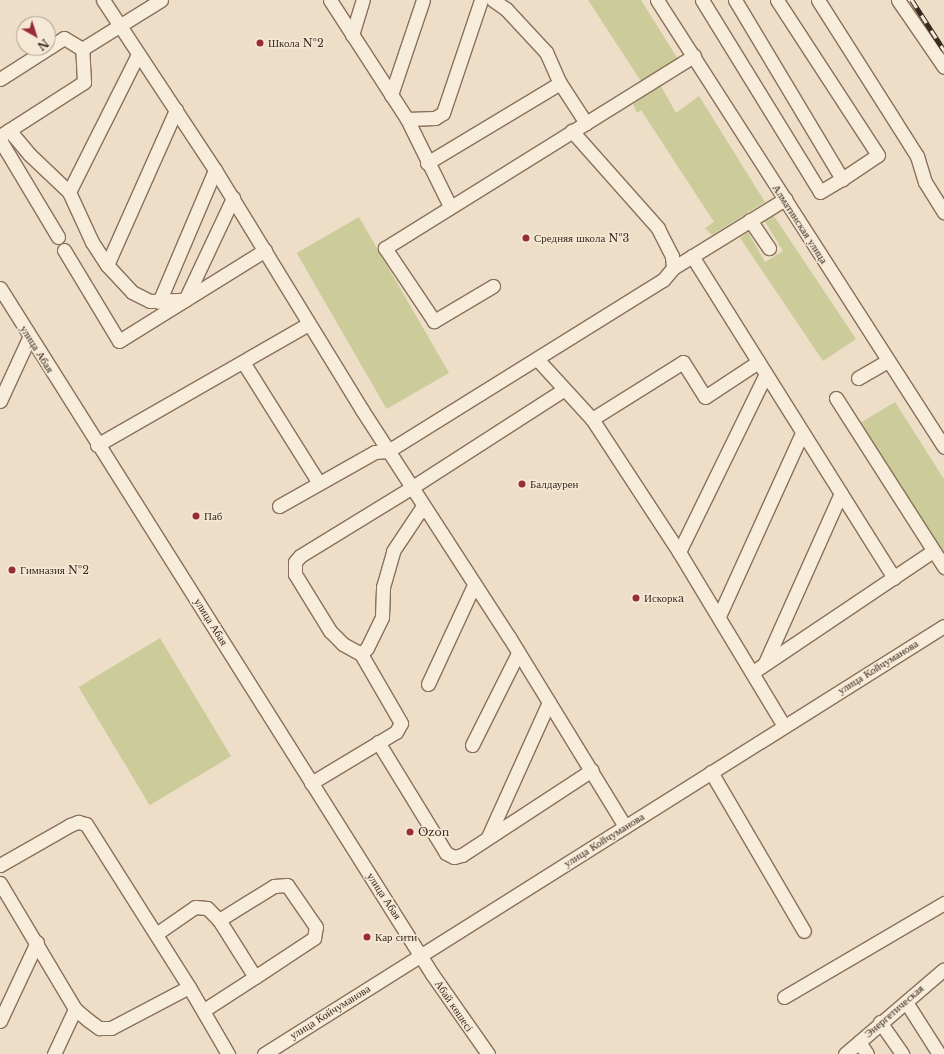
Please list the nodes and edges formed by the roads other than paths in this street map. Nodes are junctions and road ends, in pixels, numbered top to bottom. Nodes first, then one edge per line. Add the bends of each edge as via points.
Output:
1 (160, 0) edge
2 (330, 0) edge
3 (363, 0) edge
4 (424, 0) edge
5 (481, 0) edge
6 (493, 0) edge
7 (702, 0) edge
8 (735, 0) edge
9 (777, 0) edge
10 (818, 0) edge
11 (898, 0) edge
12 (106, 1) edge
13 (660, 1) edge
14 (120, 26) junction
15 (352, 35) junction
16 (82, 49) junction
17 (138, 54) junction
18 (694, 56) junction
19 (944, 67) edge
20 (0, 79) edge
21 (560, 83) junction
22 (391, 95) junction
23 (176, 110) junction
24 (407, 119) junction
25 (586, 123) junction
26 (572, 131) junction
27 (4, 133) edge
28 (0, 140) edge
29 (427, 163) junction
30 (216, 170) junction
31 (842, 179) junction
32 (69, 192) junction
33 (232, 198) junction
34 (784, 199) junction
35 (450, 206) junction
36 (944, 212) edge
37 (750, 220) junction
38 (58, 237) dead end
39 (769, 248) dead end
40 (64, 250) dead end
41 (265, 250) junction
42 (692, 256) junction
43 (107, 265) junction
44 (673, 268) junction
45 (493, 286) dead end
46 (0, 288) edge
47 (185, 300) junction
48 (159, 302) junction
49 (308, 324) junction
50 (30, 338) junction
51 (537, 359) junction
52 (888, 361) junction
53 (243, 362) junction
54 (758, 362) junction
55 (766, 374) junction
56 (858, 378) dead end
57 (563, 390) junction
58 (836, 398) dead end
59 (0, 401) edge
60 (592, 419) junction
61 (802, 433) junction
62 (942, 439) edge
63 (97, 445) junction
64 (388, 451) junction
65 (319, 483) junction
66 (411, 488) junction
67 (841, 493) junction
68 (279, 506) dead end
69 (423, 506) junction
70 (933, 551) junction
71 (679, 552) junction
72 (944, 567) edge
73 (894, 578) junction
74 (474, 585) junction
75 (719, 616) junction
76 (944, 626) edge
77 (518, 653) junction
78 (361, 654) junction
79 (764, 664) junction
80 (753, 672) junction
81 (428, 684) dead end
82 (549, 702) junction
83 (784, 726) junction
84 (378, 742) junction
85 (472, 745) dead end
86 (592, 770) junction
87 (710, 772) junction
88 (311, 783) junction
89 (625, 826) junction
90 (488, 837) junction
91 (0, 865) edge
92 (0, 883) edge
93 (944, 903) edge
94 (219, 920) junction
95 (804, 932) dead end
96 (156, 934) junction
97 (37, 942) junction
98 (422, 956) junction
99 (944, 968) edge
100 (255, 977) junction
101 (189, 987) junction
102 (784, 997) dead end
103 (906, 1002) junction
104 (75, 1009) junction
105 (204, 1010) junction
106 (0, 1021) edge
107 (880, 1022) junction
108 (859, 1042) junction
109 (54, 1054) edge
110 (228, 1054) edge
111 (264, 1054) edge
112 (488, 1054) edge
113 (845, 1054) edge
114 (867, 1054) edge
115 (902, 1054) edge
116 (939, 1054) edge

1 - 14 street
2 - 15 street
3 - 15 street
4 - 22 street
5 - 24 street via 444,113 435,118
6 - 21 street via 506,9 546,52
7 - 31 street via 820,192
8 - 31 street
9 - 31 street via 878,155
10 - 36 street via 917,156 923,177
11 - 19 street
12 - 14 street
13 - 18 street, Алматинская улица
14 - 16 street
14 - 17 street
15 - 22 street
16 - 20 street via 64,38
16 - 27 street via 84,82
17 - 23 street
17 - 32 street
18 - 25 street
18 - 34 street, Алматинская улица
21 - 25 street
21 - 29 street
22 - 24 street
23 - 30 street
23 - 43 street
24 - 29 street
25 - 26 street
26 - 35 street
26 - 44 street via 658,228 672,256
27 - 32 street
28 - 38 street
29 - 35 street
30 - 33 street
30 - 48 street
32 - 43 street via 92,242
33 - 41 street
33 - 47 street
34 - 37 street
34 - 52 street, Алматинская улица
35 - 45 street via 385,248 434,321
37 - 39 street
37 - 42 street
40 - 47 street via 119,341
41 - 47 street
41 - 49 street
42 - 44 street
42 - 54 street
43 - 48 street via 140,298
44 - 51 street via 663,280
46 - 50 street, улица Абая
47 - 48 street
49 - 53 street
49 - 64 street
50 - 59 street
50 - 63 street, улица Абая
51 - 57 street
51 - 64 street
52 - 56 street
52 - 62 street, Алматинская улица
53 - 63 street
53 - 65 street
54 - 55 street
54 - 60 street via 705,397 683,362
55 - 61 street
55 - 71 street
57 - 60 street
57 - 66 street
58 - 70 street
60 - 71 street
61 - 67 street
61 - 75 street
63 - 88 street, улица Абая
64 - 65 street via 374,452
64 - 66 street
65 - 68 street
66 - 69 street
66 - 78 street via 300,556 293,568 330,631 343,644
67 - 73 street
67 - 79 street
69 - 74 street
69 - 78 street via 393,551 383,587 382,617 367,648
70 - 72 street
70 - 73 street
71 - 75 street
73 - 79 street
74 - 77 street
74 - 81 street
75 - 80 street
76 - 83 street, улица Койчуманова
77 - 82 street
77 - 85 street
78 - 84 street via 400,718 400,728
79 - 80 street
80 - 83 street
82 - 86 street
82 - 90 street
83 - 87 street, улица Койчуманова
84 - 88 street
84 - 90 street via 446,853 454,857 462,855
86 - 89 street
86 - 90 street
87 - 89 street, улица Койчуманова
87 - 95 street
88 - 98 street, улица Абая
89 - 98 street, улица Койчуманова
91 - 96 street via 70,825 78,822 86,824
92 - 97 street
93 - 102 street
94 - 96 street via 207,908 195,907
94 - 100 street
94 - 100 street via 281,884 287,885 316,927 314,938
96 - 101 street
97 - 104 street
97 - 106 street
98 - 111 street, улица Койчуманова
98 - 112 street, Абай көшесі
99 - 103 street, Энергетическая
100 - 105 street
101 - 104 street via 111,1028 98,1028
101 - 105 street
103 - 107 street, Энергетическая
103 - 116 street
104 - 109 street
105 - 110 street
107 - 108 street, Энергетическая
107 - 115 street
108 - 113 street, Энергетическая
108 - 114 street

